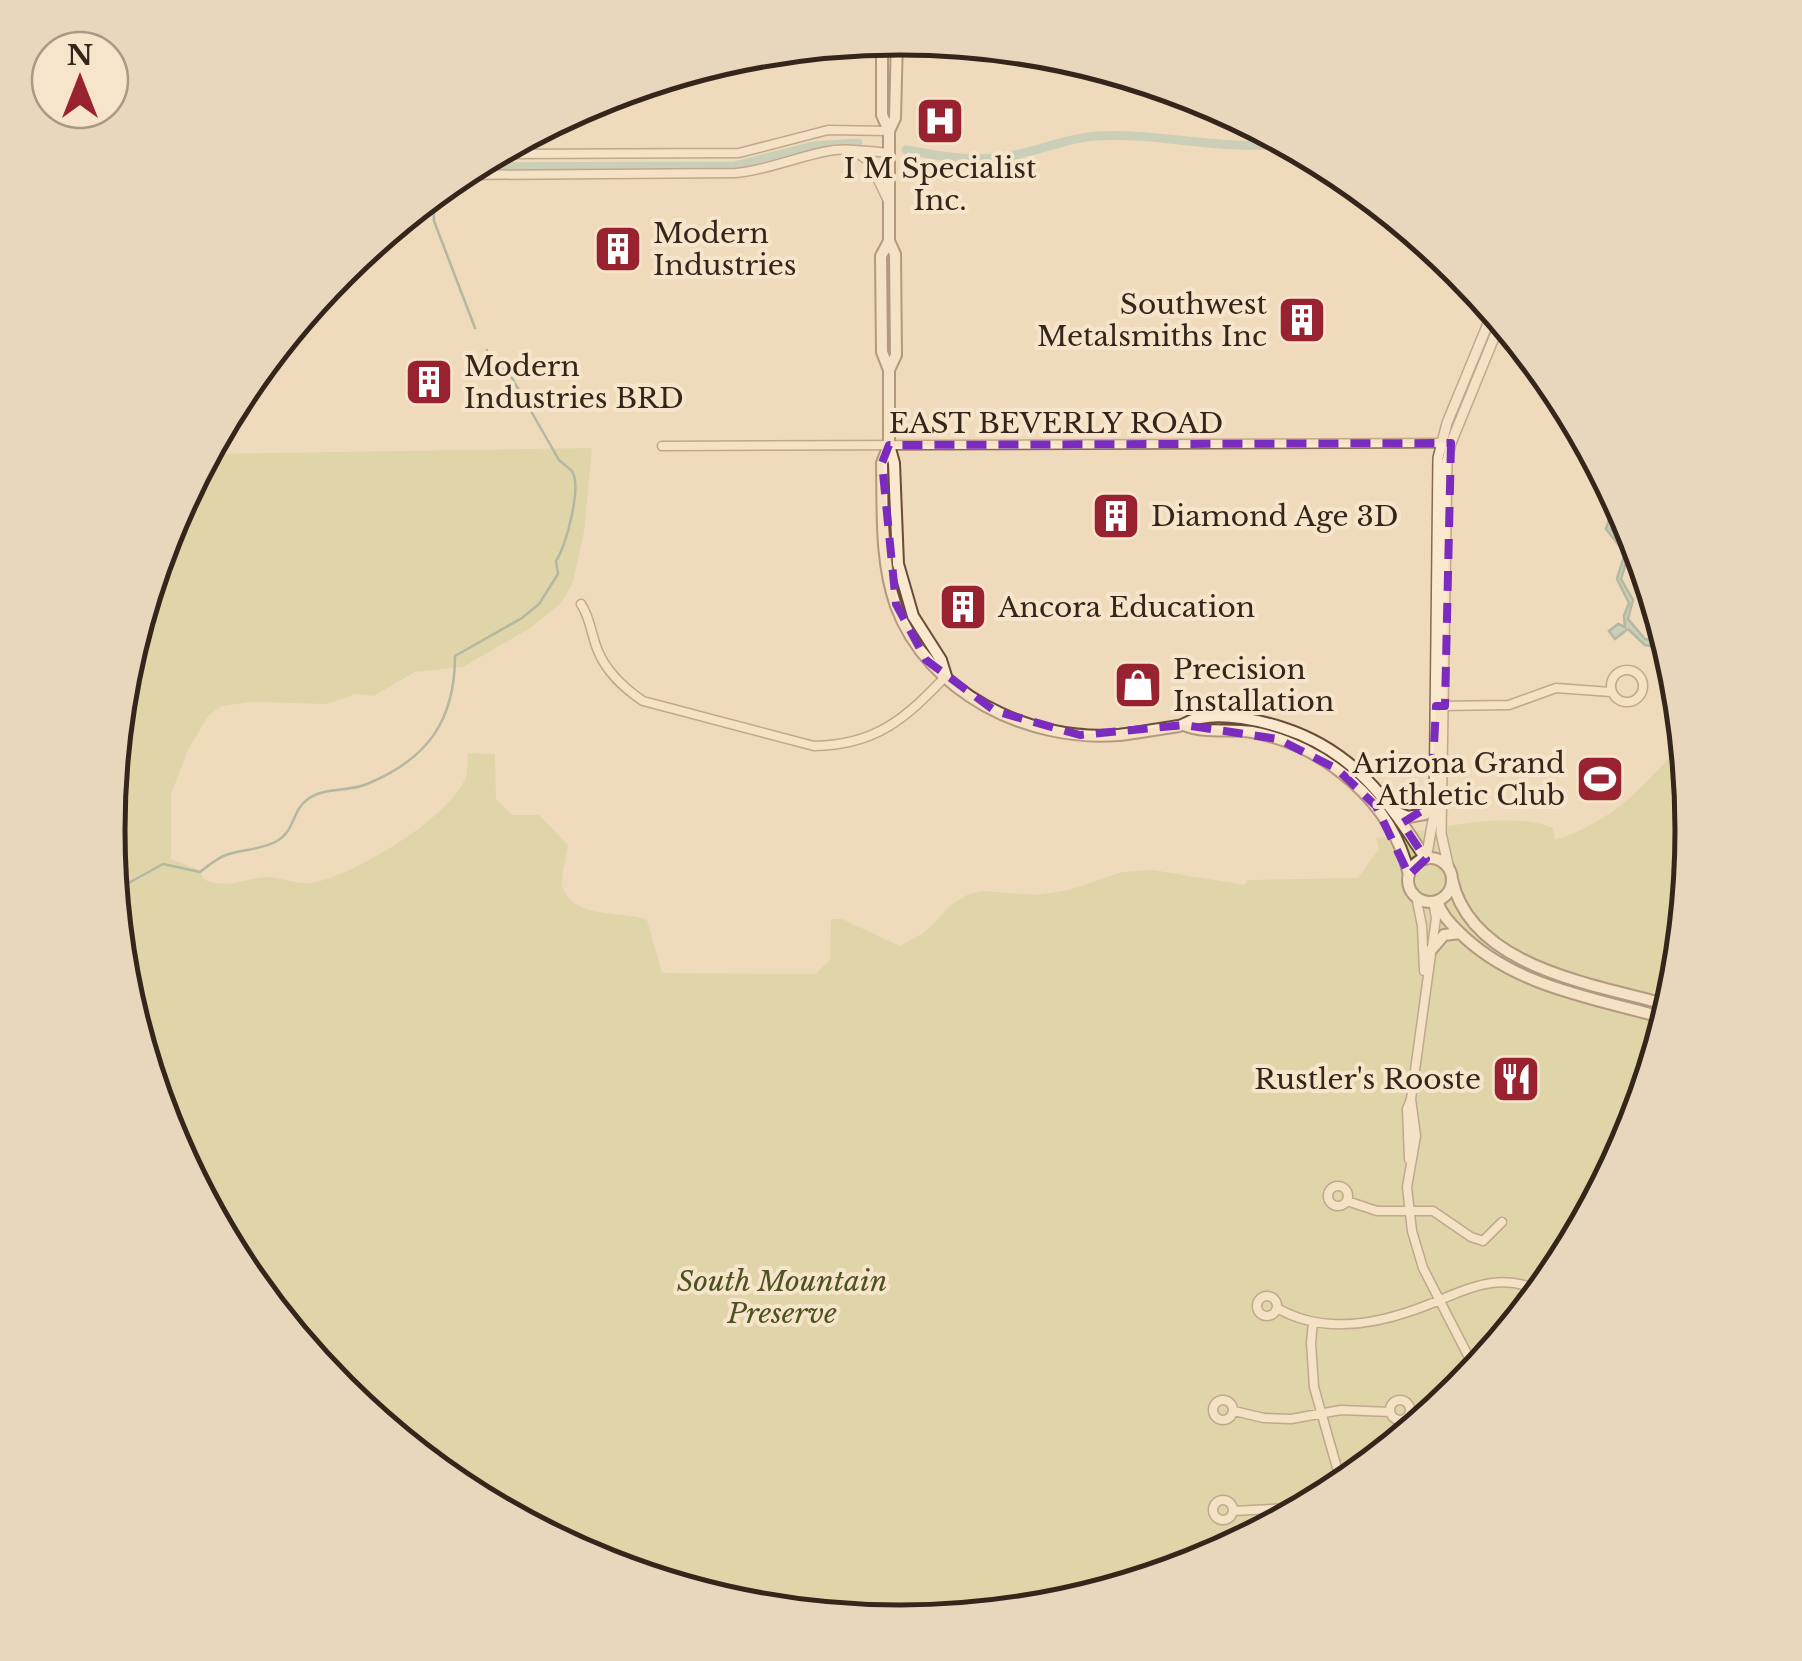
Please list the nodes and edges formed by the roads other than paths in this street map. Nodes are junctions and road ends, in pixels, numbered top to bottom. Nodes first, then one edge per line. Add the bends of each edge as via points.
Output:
1 (897, 55) edge
2 (882, 56) edge
3 (889, 131) junction
4 (851, 150) junction
5 (889, 153) junction
6 (523, 154) edge
7 (488, 175) edge
8 (889, 202) junction
9 (1488, 324) edge
10 (1495, 333) edge
11 (1445, 443) junction
12 (662, 446) dead end
13 (889, 446) junction
14 (581, 604) dead end
15 (946, 676) junction
16 (1611, 692) junction
17 (1440, 706) junction
18 (1184, 725) junction
19 (1433, 797) junction
20 (1395, 812) junction
21 (1426, 859) junction
22 (1450, 874) junction
23 (1409, 875) junction
24 (1416, 896) junction
25 (1435, 901) junction
26 (1460, 933) junction
27 (1431, 950) junction
28 (1424, 988) junction
29 (1657, 1002) edge
30 (1654, 1016) edge
31 (1347, 1201) dead end
32 (1409, 1213) junction
33 (1502, 1222) dead end
34 (1527, 1288) edge
35 (1439, 1300) junction
36 (1277, 1308) dead end
37 (1313, 1322) junction
38 (1469, 1358) edge
39 (1234, 1411) dead end
40 (1390, 1412) dead end
41 (1320, 1414) junction
42 (1337, 1472) edge
43 (1275, 1509) edge
44 (1233, 1512) dead end

1 - 3 main road via 896,118
2 - 3 main road via 882,116
3 - 5 main road
3 - 6 street via 828,130 739,152
4 - 5 street
4 - 7 street via 736,174
4 - 8 street via 869,161
5 - 8 main road
8 - 13 main road via 889,241 881,256
9 - 11 street
10 - 11 street
11 - 13 street, EAST BEVERLY ROAD
11 - 17 street
12 - 13 street, EAST BEVERLY ROAD
13 - 15 main road via 882,462 889,579 906,628 926,660
14 - 15 street via 599,654 620,686 643,701 814,746 839,746 880,732
15 - 18 main road via 995,710 1044,730 1116,735
16 - 16 street via 1632,701 1643,690 1642,680 1621,671
16 - 17 street via 1556,688 1509,705
17 - 19 street
17 - 22 street via 1441,833
18 - 20 main road via 1226,718 1295,732 1362,773
18 - 23 main road via 1258,733 1324,760 1376,806
19 - 20 main road via 1422,815
19 - 21 street
20 - 21 main road
21 - 22 main road via 1442,861
21 - 23 main road
22 - 25 main road via 1448,893
22 - 29 main road via 1470,919 1517,958
23 - 24 main road
24 - 25 main road
24 - 28 street
25 - 26 main road
25 - 27 street
26 - 27 main road via 1444,935
26 - 30 main road via 1520,975
27 - 28 street
28 - 32 street via 1407,1109
31 - 32 street via 1377,1212
32 - 33 street via 1433,1211 1483,1242
32 - 35 street via 1418,1255
34 - 35 street via 1492,1282
35 - 37 street via 1366,1322
35 - 38 street
36 - 37 street
37 - 41 street via 1311,1365
39 - 41 street via 1290,1419
40 - 41 street
41 - 42 street
43 - 44 street

